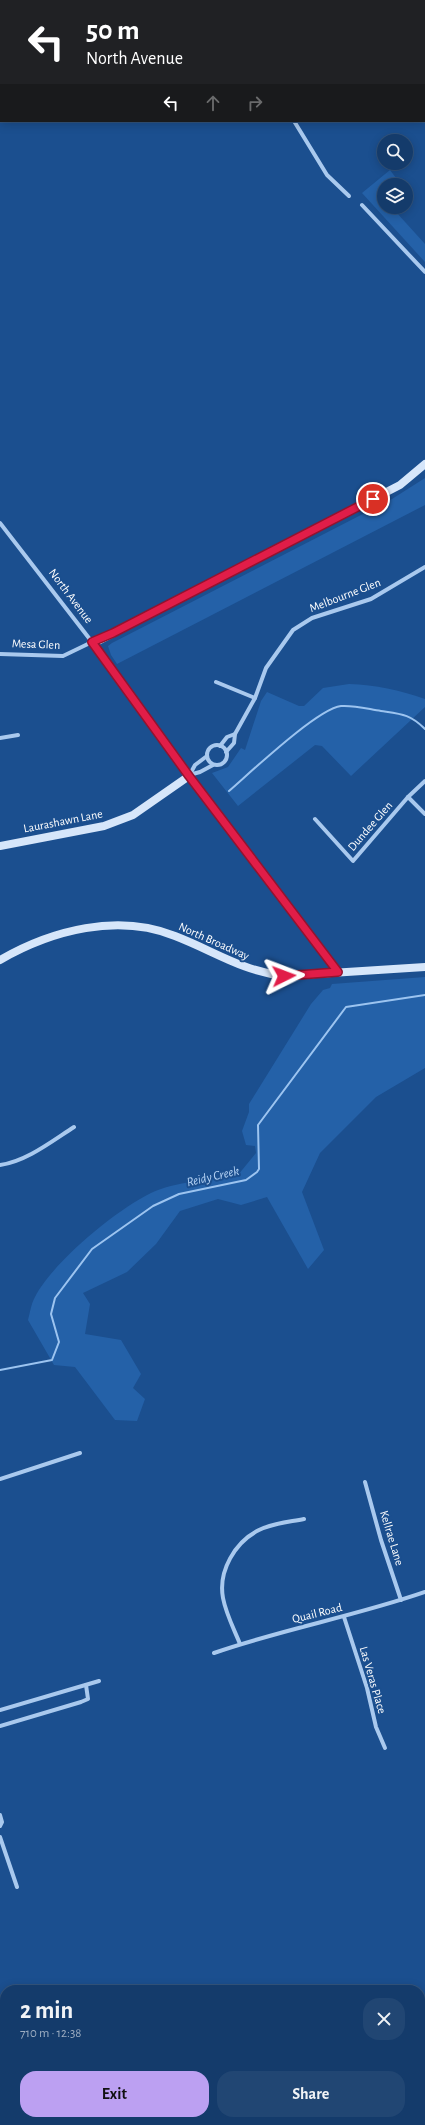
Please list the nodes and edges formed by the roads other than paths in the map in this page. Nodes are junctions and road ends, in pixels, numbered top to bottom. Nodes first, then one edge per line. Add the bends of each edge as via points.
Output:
1 (295, 122) edge
2 (349, 196) dead end
3 (362, 204) dead end
4 (425, 272) edge
5 (425, 464) edge
6 (0, 523) edge
7 (425, 567) edge
8 (92, 642) junction
9 (0, 654) edge
10 (216, 682) dead end
11 (255, 698) junction
12 (235, 734) junction
13 (18, 735) dead end
14 (0, 738) edge
15 (220, 746) junction
16 (226, 752) junction
17 (207, 756) junction
18 (214, 765) junction
19 (189, 776) junction
20 (425, 781) edge
21 (408, 797) junction
22 (425, 814) edge
23 (315, 819) dead end
24 (0, 846) edge
25 (0, 960) edge
26 (425, 967) edge
27 (338, 972) junction
28 (74, 1127) dead end
29 (0, 1165) edge
30 (80, 1453) dead end
31 (0, 1479) edge
32 (365, 1482) dead end
33 (304, 1519) dead end
34 (425, 1592) edge
35 (401, 1600) junction
36 (344, 1617) junction
37 (240, 1644) junction
38 (214, 1653) dead end
39 (99, 1681) dead end
40 (86, 1685) junction
41 (0, 1710) edge
42 (0, 1726) edge
43 (385, 1748) dead end
44 (0, 1814) edge
45 (0, 1826) edge
46 (0, 1837) edge
47 (16, 1887) dead end

1 - 2 street via 327,175
3 - 4 street
5 - 8 street via 400,485
6 - 8 street, North Avenue
7 - 11 street, Melbourne Glen via 372,599 312,618 293,630 266,668
8 - 9 street, Mesa Glen via 63,656
8 - 19 street, North Avenue
10 - 11 street
11 - 12 street, Melbourne Glen
12 - 15 street, Melbourne Glen via 227,737
12 - 16 street, Melbourne Glen via 234,744
13 - 14 street
15 - 16 street
15 - 17 street, Melbourne Glen via 209,748
16 - 18 street, Melbourne Glen via 223,763
17 - 18 street
17 - 19 street, Melbourne Glen via 196,765
18 - 19 street, Melbourne Glen
19 - 24 street, Laurashawn Lane via 133,815 104,826
19 - 27 street, North Avenue
20 - 21 street, Dundee Glen
21 - 22 street
21 - 23 street, Dundee Glen via 353,861
25 - 27 street, North Broadway via 49,937 72,931 104,926 132,926 174,935 246,968 264,973 284,976
26 - 27 street, North Broadway
28 - 29 street via 46,1146
30 - 31 street
32 - 35 street, Kellrae Lane
33 - 37 street via 258,1530 235,1551 226,1565 222,1579 223,1598
34 - 35 street, Quail Road
35 - 36 street, Quail Road
36 - 37 street, Quail Road
36 - 43 street, Las Veras Place via 367,1688 376,1727
37 - 38 street, Quail Road
39 - 40 street
40 - 41 street
40 - 42 street via 88,1699 82,1702
44 - 45 street
46 - 47 street

